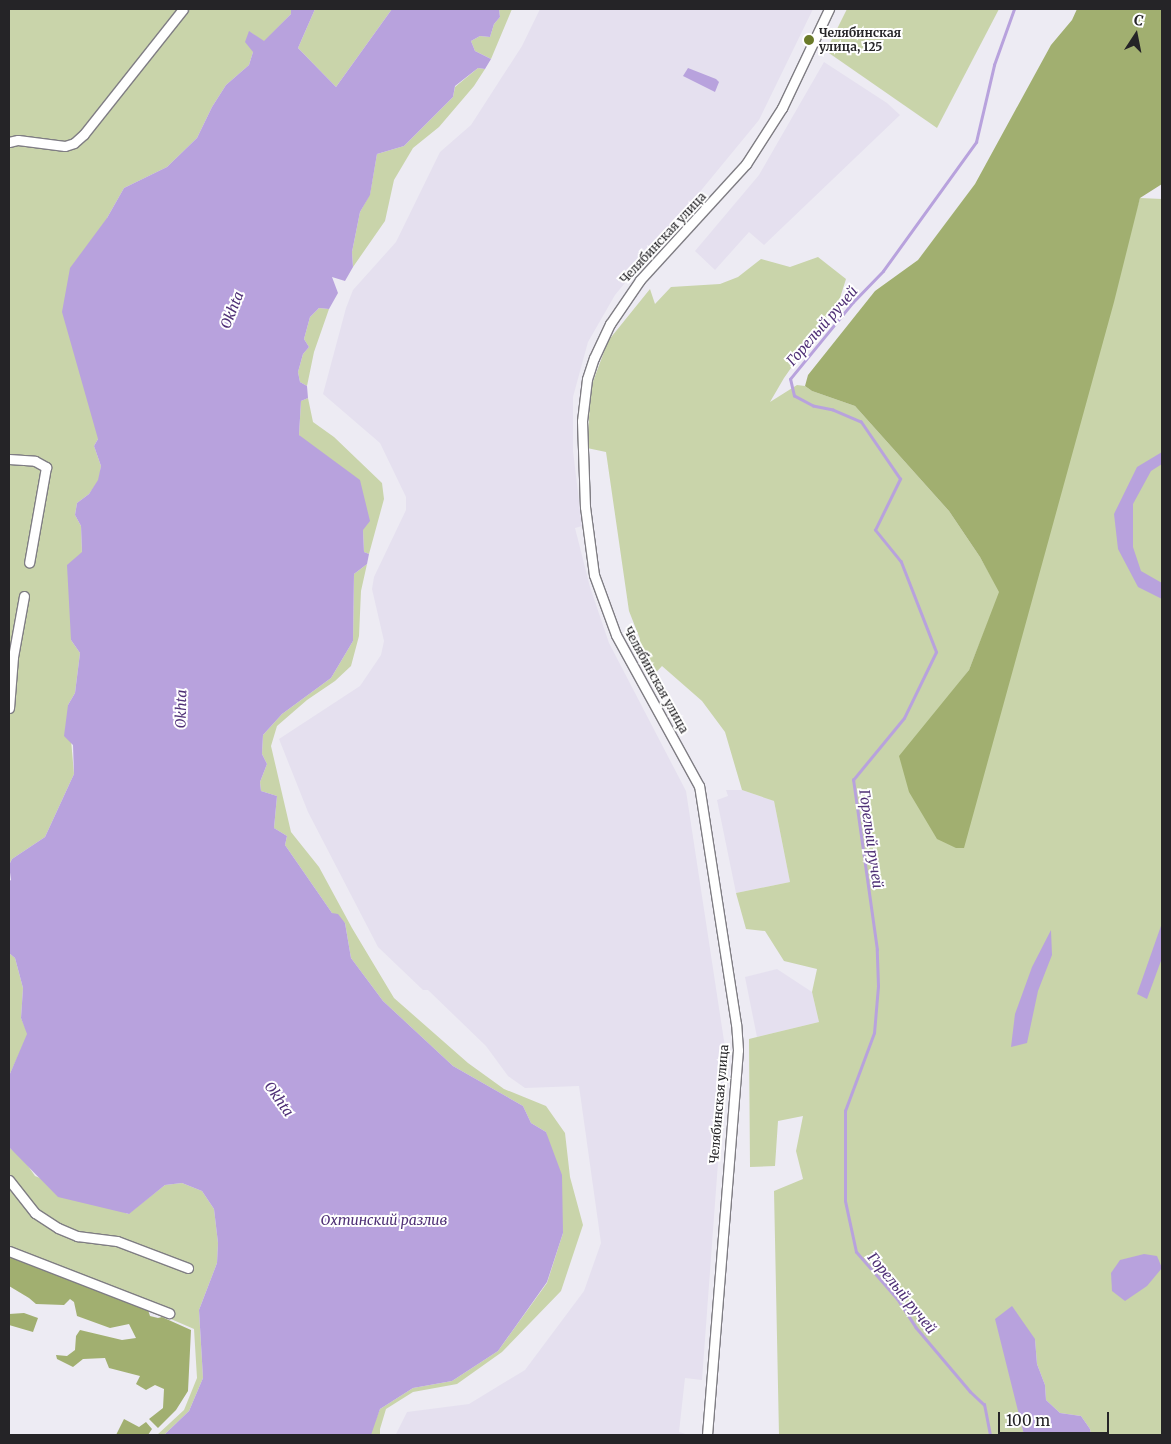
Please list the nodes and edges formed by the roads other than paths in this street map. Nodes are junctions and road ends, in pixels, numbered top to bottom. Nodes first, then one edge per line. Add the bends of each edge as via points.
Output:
1 (183, 9) edge
2 (828, 9) edge
3 (9, 142) edge
4 (9, 459) edge
5 (29, 563) dead end
6 (24, 596) dead end
7 (11, 657) edge
8 (9, 708) edge
9 (9, 1180) edge
10 (9, 1251) edge
11 (188, 1268) dead end
12 (169, 1313) dead end
13 (707, 1435) edge

1 - 3 street via 74,143 65,146 18,140
2 - 13 street, Челябинская улица via 782,108 746,164 640,280 614,316 587,380 582,420 584,498 594,575 616,635 699,786 736,1024 738,1050
4 - 5 street via 35,461 46,467
6 - 7 street
7 - 8 street
9 - 11 street via 35,1212 58,1228 77,1236 117,1241
10 - 12 street

